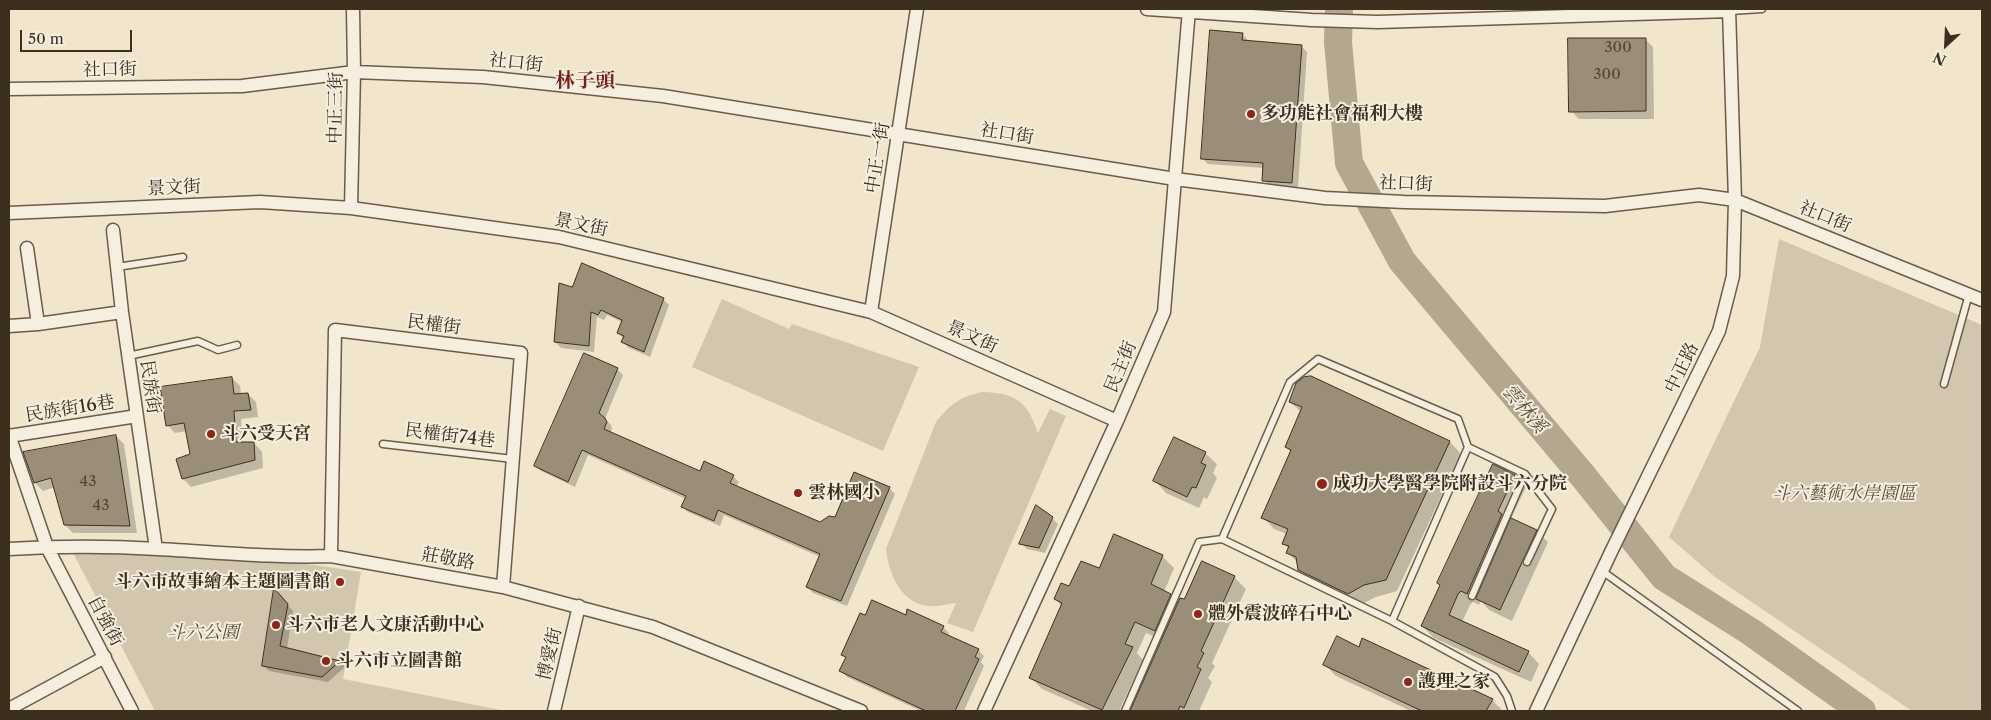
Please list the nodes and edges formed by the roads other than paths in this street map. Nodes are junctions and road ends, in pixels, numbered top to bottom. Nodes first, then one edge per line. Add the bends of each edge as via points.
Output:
1 (352, 9) edge
2 (917, 9) edge
3 (1147, 9) edge
4 (1762, 9) edge
5 (1188, 10) edge
6 (1730, 10) edge
7 (354, 72) junction
8 (9, 89) edge
9 (899, 134) junction
10 (1175, 179) junction
11 (1735, 200) junction
12 (350, 208) junction
13 (9, 213) edge
14 (113, 230) dead end
15 (27, 248) dead end
16 (183, 257) dead end
17 (117, 267) junction
18 (1969, 294) junction
19 (1982, 300) edge
20 (122, 312) junction
21 (871, 312) junction
22 (38, 324) junction
23 (9, 326) edge
24 (237, 345) dead end
25 (128, 356) junction
26 (1944, 384) dead end
27 (137, 416) junction
28 (1117, 421) junction
29 (9, 436) edge
30 (383, 444) dead end
31 (1468, 447) junction
32 (513, 459) junction
33 (1525, 474) junction
34 (1222, 539) junction
35 (47, 547) junction
36 (9, 549) edge
37 (156, 549) junction
38 (331, 556) junction
39 (1527, 562) dead end
40 (1602, 571) junction
41 (503, 587) junction
42 (1472, 596) dead end
43 (579, 606) junction
44 (1392, 621) junction
45 (105, 656) junction
46 (9, 709) edge
47 (856, 710) edge
48 (132, 711) edge
49 (554, 711) edge
50 (984, 711) edge
51 (1125, 711) edge
52 (1512, 711) edge
53 (1536, 711) edge
54 (1798, 711) edge

1 - 7 street, 中正三街
2 - 9 street, 中正一街
3 - 5 street
4 - 6 lane
5 - 6 street via 1378,22
5 - 10 street, 民主街
6 - 11 street, 中正路
7 - 8 street, 社口街 via 242,86
7 - 9 street, 社口街 via 483,78 663,96
7 - 12 street, 中正三街
9 - 10 street, 社口街
9 - 21 street, 中正一街
10 - 11 street, 社口街 via 1325,198 1404,202 1605,206 1699,195
10 - 28 street, 民主街 via 1164,312
11 - 18 street, 社口街
11 - 40 street, 中正路 via 1733,276 1719,331
12 - 13 street, 景文街 via 260,202
12 - 21 street, 景文街 via 559,237
14 - 17 street, 民族街
15 - 22 street
16 - 17 lane
17 - 20 street, 民族街
18 - 19 street, 社口街
18 - 26 lane
20 - 22 street
20 - 25 street, 民族街
21 - 28 street, 景文街
22 - 23 street
24 - 25 lane via 218,350 198,341
25 - 27 street, 民族街
27 - 29 street, 民族街16巷
27 - 37 street, 民族街
28 - 50 street, 民主街
29 - 35 street
30 - 32 lane, 民權街74巷
31 - 33 lane
31 - 34 lane via 1458,419 1318,359 1290,382
31 - 44 lane
32 - 38 street, 民權街 via 521,353 335,330
32 - 41 street, 民權街
33 - 39 lane via 1552,509
33 - 42 lane
34 - 44 lane
34 - 51 lane via 1199,542
35 - 36 street, 莊敬路
35 - 37 street, 莊敬路
35 - 45 street, 自強街
37 - 38 street, 莊敬路
38 - 41 street, 莊敬路
40 - 53 street, 中正路
40 - 54 lane
41 - 43 street, 莊敬路
43 - 47 street, 莊敬路 via 654,627
43 - 49 street, 博愛街
44 - 52 lane via 1495,677
45 - 46 street
45 - 48 street, 自強街

